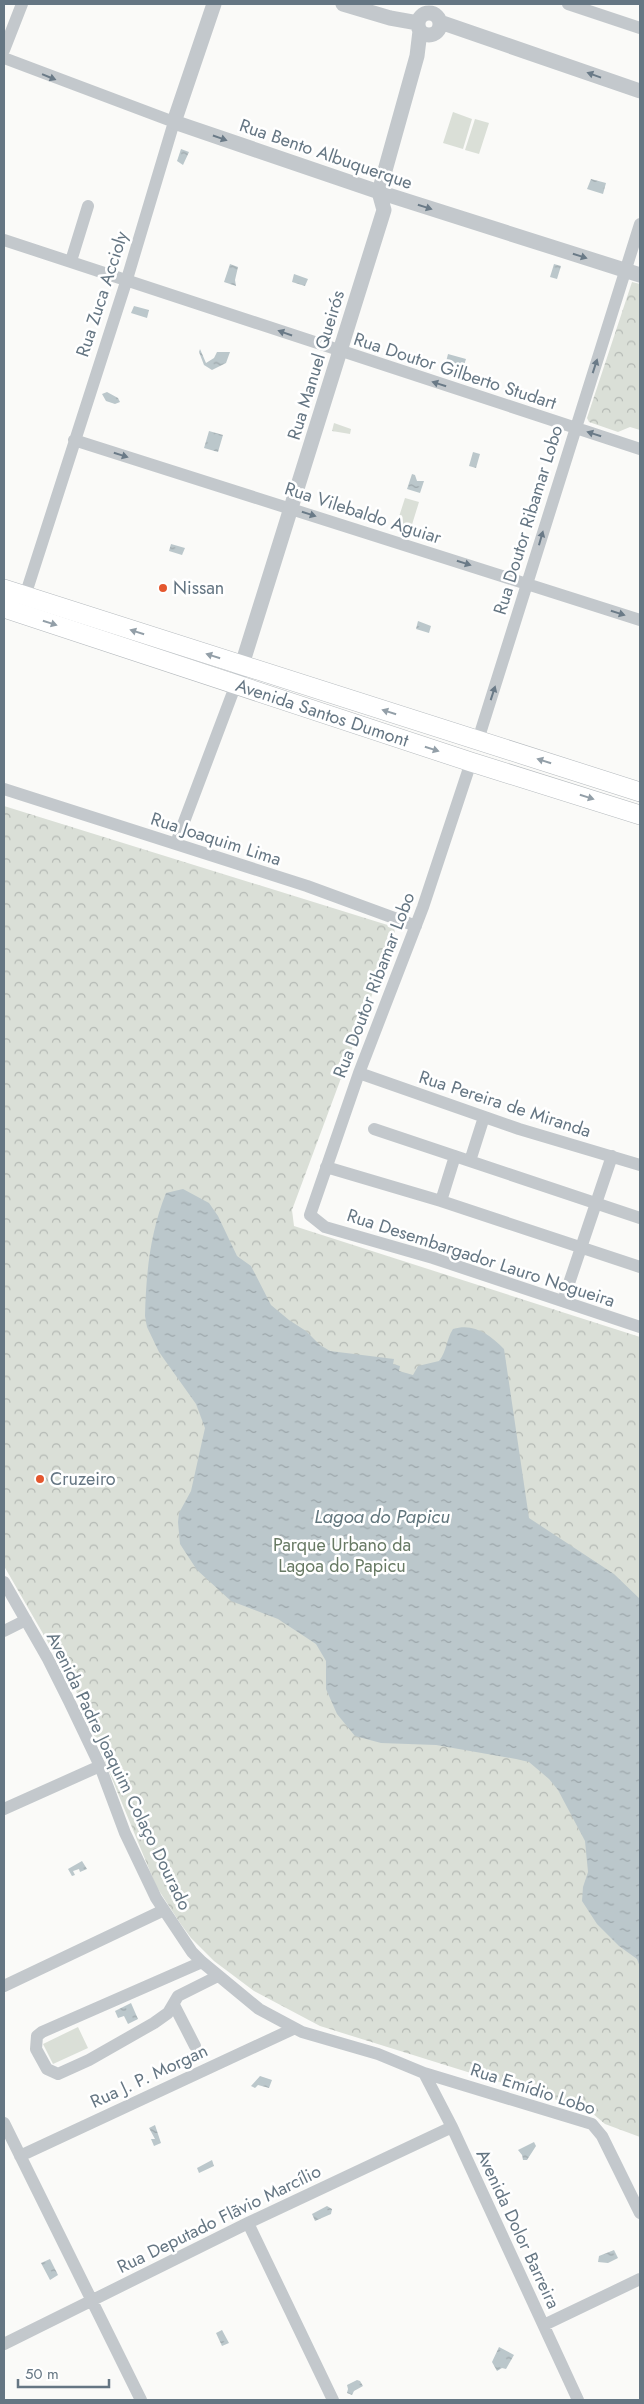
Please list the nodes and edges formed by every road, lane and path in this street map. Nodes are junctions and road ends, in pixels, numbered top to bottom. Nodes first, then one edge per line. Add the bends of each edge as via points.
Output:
1 (22, 4) edge
2 (214, 4) edge
3 (344, 4) edge
4 (568, 4) edge
5 (393, 11) edge
6 (421, 18) edge
7 (640, 28) edge
8 (4, 50) edge
9 (4, 58) edge
10 (640, 91) edge
11 (174, 122) junction
12 (379, 192) junction
13 (88, 206) dead end
14 (640, 224) edge
15 (4, 240) edge
16 (71, 261) junction
17 (625, 270) junction
18 (640, 275) edge
19 (127, 279) junction
20 (340, 352) junction
21 (575, 428) junction
22 (74, 440) junction
23 (640, 448) edge
24 (290, 508) junction
25 (528, 584) junction
26 (4, 589) edge
27 (25, 596) junction
28 (4, 608) edge
29 (640, 620) edge
30 (242, 665) junction
31 (236, 684) junction
32 (478, 740) junction
33 (471, 762) junction
34 (4, 789) edge
35 (634, 790) edge
36 (620, 808) junction
37 (640, 815) edge
38 (176, 843) junction
39 (416, 926) junction
40 (359, 1074) junction
41 (484, 1117) junction
42 (374, 1130) dead end
43 (455, 1156) junction
44 (612, 1156) junction
45 (470, 1161) junction
46 (640, 1165) edge
47 (326, 1167) junction
48 (441, 1201) junction
49 (596, 1204) junction
50 (640, 1218) edge
51 (313, 1219) joint
52 (582, 1248) junction
53 (640, 1267) edge
54 (563, 1301) junction
55 (640, 1327) edge
56 (4, 1582) edge
57 (26, 1620) junction
58 (4, 1631) edge
59 (100, 1766) junction
60 (4, 1809) edge
61 (164, 1910) junction
62 (202, 1962) junction
63 (166, 1976) junction
64 (218, 1976) junction
65 (4, 1986) edge
66 (176, 2000) junction
67 (293, 2029) junction
68 (195, 2046) dead end
69 (424, 2073) junction
70 (4, 2123) edge
71 (452, 2127) junction
72 (20, 2156) junction
73 (640, 2214) edge
74 (248, 2223) junction
75 (640, 2280) edge
76 (91, 2300) junction
77 (544, 2325) junction
78 (4, 2344) edge
79 (141, 2400) edge
80 (333, 2400) edge
81 (578, 2400) edge

1 - 8 street
2 - 11 street, Rua Zuca Accioly
3 - 5 street
4 - 7 street
5 - 6 street
10 -> 6 street via 440,22 436,16
6 - 12 street, Rua Manuel Queirós via 417,56
9 -> 11 street, Rua Bento Albuquerque
11 -> 12 street, Rua Bento Albuquerque
11 - 19 street, Rua Zuca Accioly
12 -> 17 street, Rua Bento Albuquerque
12 - 20 street, Rua Manuel Queirós via 384,210
13 - 16 street
14 - 17 street, Rua Doutor Ribamar Lobo
15 - 16 street, Rua Doutor Gilberto Studart
16 - 19 street, Rua Doutor Gilberto Studart
17 - 18 street, Rua Bento Albuquerque
21 -> 17 street, Rua Doutor Ribamar Lobo
20 -> 19 street, Rua Doutor Gilberto Studart
19 - 22 street, Rua Zuca Accioly
21 -> 20 street, Rua Doutor Gilberto Studart
20 - 24 street, Rua Manuel Queirós
23 -> 21 street, Rua Doutor Gilberto Studart
25 -> 21 street, Rua Doutor Ribamar Lobo
22 -> 24 street, Rua Vilebaldo Aguiar
22 - 27 street, Rua Zuca Accioly
24 -> 25 street, Rua Vilebaldo Aguiar
24 - 30 street, Rua Manuel Queirós
25 -> 29 street, Rua Vilebaldo Aguiar
32 -> 25 street, Rua Doutor Ribamar Lobo
26 - 27 main road, Avenida Santos Dumont
30 -> 27 main road, Avenida Santos Dumont
28 -> 31 main road, Avenida Santos Dumont
30 - 31 street, Rua Manuel Queirós
32 -> 30 main road, Avenida Santos Dumont
31 -> 33 main road, Avenida Santos Dumont
31 - 38 street
35 -> 32 main road, Avenida Santos Dumont
33 -> 36 main road, Avenida Santos Dumont
33 - 39 street, Rua Doutor Ribamar Lobo
34 - 38 street, Rua Joaquim Lima
35 - 36 main road
36 - 37 main road, Avenida Santos Dumont
38 - 39 street, Rua Joaquim Lima
39 - 40 street, Rua Doutor Ribamar Lobo
40 - 41 street, Rua Pereira de Miranda
40 - 47 street, Rua Doutor Ribamar Lobo
41 - 44 street, Rua Pereira de Miranda
41 - 45 street
42 - 43 street
43 - 45 street
43 - 48 street
44 - 46 street, Rua Pereira de Miranda
44 - 49 street
45 - 49 street
47 - 48 street
47 - 51 street, Rua Doutor Ribamar Lobo via 310,1215
48 - 52 street
49 - 50 street
49 - 52 street
51 - 54 street, Rua Desembargador Lauro Nogueira via 325,1227
52 - 53 street
52 - 54 street
54 - 55 street, Rua Desembargador Lauro Nogueira
56 - 57 street, Avenida Padre Joaquim Colaço Dourado
57 - 58 street
57 - 59 street, Avenida Padre Joaquim Colaço Dourado
59 - 60 street
59 - 61 street, Avenida Padre Joaquim Colaço Dourado via 125,1833
61 - 62 street, Avenida Padre Joaquim Colaço Dourado
61 - 65 street
62 - 63 street
62 - 64 street, Avenida Padre Joaquim Colaço Dourado
63 - 66 street
63 - 66 street via 42,2032 37,2036 36,2048 47,2069 52,2073 64,2072 154,2023 168,2013
64 - 66 street
64 - 67 street, Avenida Padre Joaquim Colaço Dourado via 259,2009
66 - 68 street
67 - 69 street, Avenida Padre Joaquim Colaço Dourado via 378,2054
67 - 72 street, Rua J. P. Morgan
69 - 71 street, Avenida Dolor Barreira
69 - 73 street, Rua Emídio Lobo via 592,2124 602,2136
70 - 72 street
71 - 74 street, Rua Deputado Flãvio Marcílio
71 - 77 street, Avenida Dolor Barreira
72 - 76 street
74 - 76 street, Rua Deputado Flãvio Marcílio
74 - 80 street
75 - 77 street
76 - 78 street, Rua Deputado Flãvio Marcílio
76 - 79 street
77 - 81 street, Avenida Dolor Barreira

